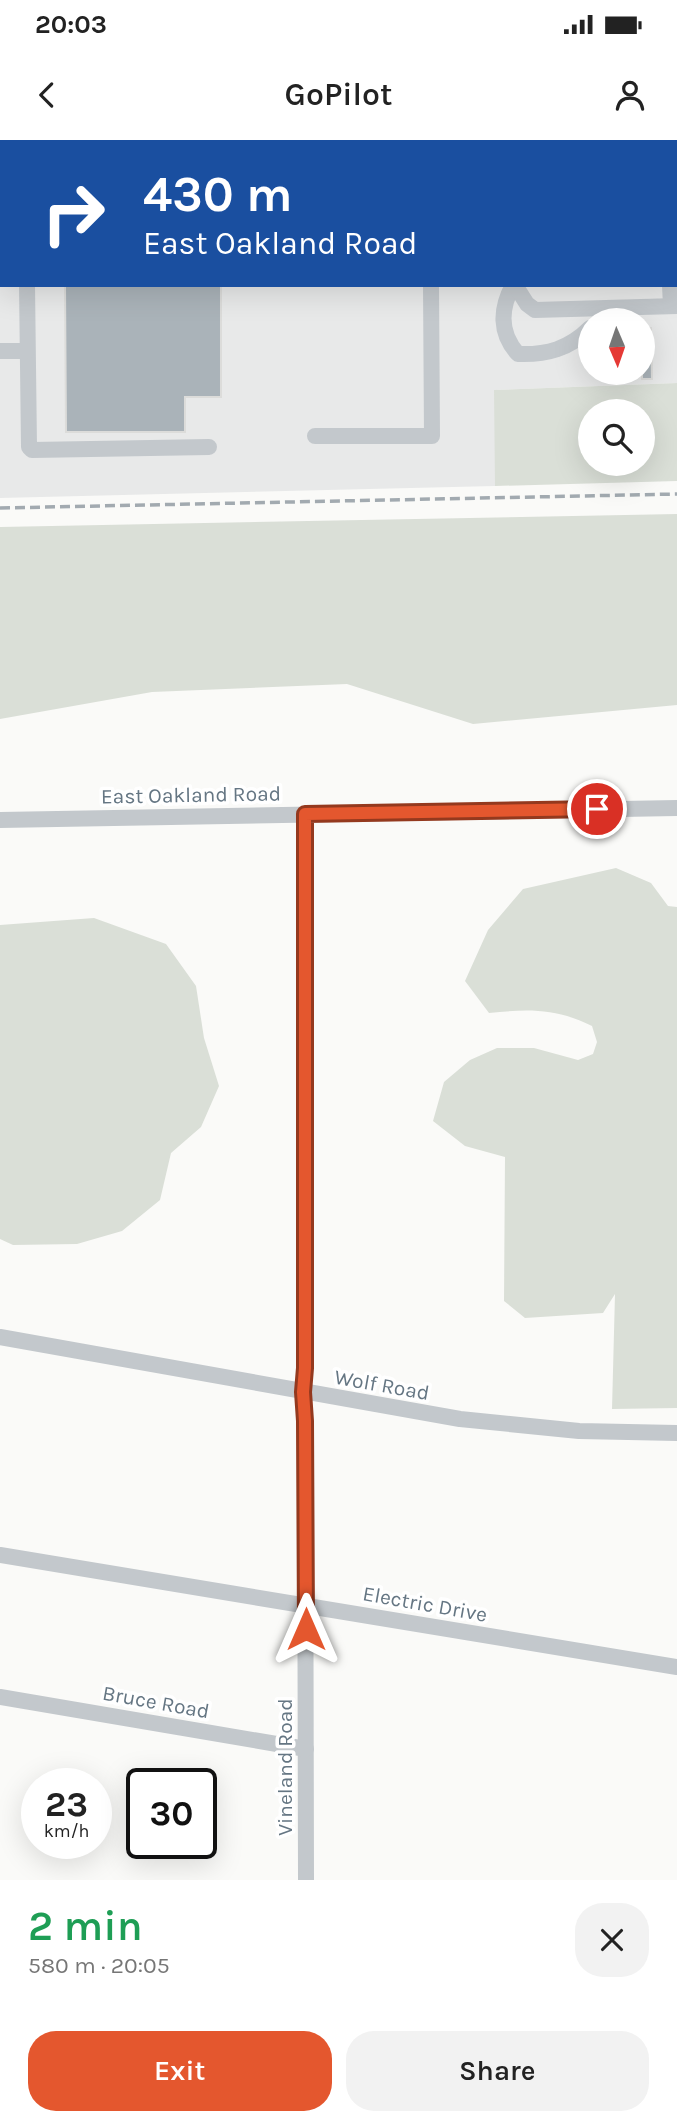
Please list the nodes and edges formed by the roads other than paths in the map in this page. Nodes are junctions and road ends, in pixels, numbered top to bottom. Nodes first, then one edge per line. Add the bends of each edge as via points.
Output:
1 (27, 287) edge
2 (430, 287) edge
3 (513, 287) edge
4 (515, 287) edge
5 (670, 287) edge
6 (674, 306) edge
7 (654, 308) edge
8 (578, 313) edge
9 (578, 338) edge
10 (0, 351) edge
11 (27, 351) junction
12 (315, 436) dead end
13 (209, 447) dead end
14 (677, 808) edge
15 (305, 814) junction
16 (0, 820) edge
17 (0, 1337) edge
18 (303, 1392) junction
19 (677, 1433) edge
20 (0, 1555) edge
21 (306, 1605) junction
22 (677, 1667) edge
23 (0, 1698) edge
24 (306, 1749) junction
25 (306, 1880) edge

1 - 11 street
2 - 12 street via 432,436
3 - 9 street via 504,301 503,320 507,342 518,354 540,355
4 - 8 street via 535,310
5 - 6 street
6 - 7 street
10 - 11 street
11 - 13 street via 27,444 32,450
14 - 15 street, East Oakland Road
15 - 16 street, East Oakland Road
15 - 18 street, Vineland Road
17 - 18 street, Wolf Road
18 - 19 street, Wolf Road via 520,1426
18 - 21 street, Vineland Road
20 - 21 street, Electric Drive
21 - 22 street, Electric Drive
21 - 24 street, Vineland Road
23 - 24 street, Bruce Road
24 - 25 street, Vineland Road

